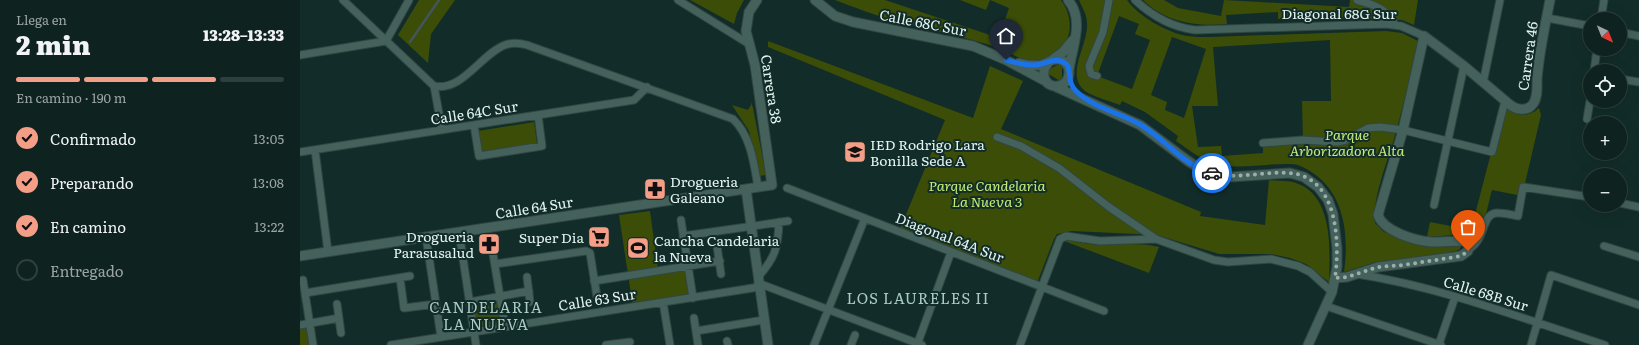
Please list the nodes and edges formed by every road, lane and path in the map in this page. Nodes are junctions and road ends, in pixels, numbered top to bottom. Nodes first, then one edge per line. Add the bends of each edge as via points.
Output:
1 (343, 0) edge
2 (409, 0) edge
3 (678, 0) edge
4 (757, 0) edge
5 (815, 0) edge
6 (1109, 0) edge
7 (1135, 0) edge
8 (1357, 0) edge
9 (1500, 0) edge
10 (1550, 0) edge
11 (1604, 0) edge
12 (1070, 2) edge
13 (1602, 12) edge
14 (1547, 18) junction
15 (1395, 25) junction
16 (1583, 25) edge
17 (1627, 33) edge
18 (1075, 36) junction
19 (1424, 36) junction
20 (1639, 36) edge
21 (386, 41) junction
22 (749, 44) junction
23 (300, 55) edge
24 (1006, 60) junction
25 (1050, 61) junction
26 (1464, 66) junction
27 (1069, 72) junction
28 (1097, 76) dead end
29 (1627, 80) edge
30 (1639, 82) edge
31 (1483, 83) junction
32 (1050, 84) junction
33 (434, 86) junction
34 (647, 87) junction
35 (1088, 100) junction
36 (1505, 101) junction
37 (1524, 110) joint
38 (538, 115) junction
39 (474, 125) junction
40 (442, 130) junction
41 (1403, 130) junction
42 (997, 137) dead end
43 (1448, 141) junction
44 (1262, 143) dead end
45 (315, 150) junction
46 (300, 152) edge
47 (772, 185) joint
48 (758, 187) junction
49 (787, 188) dead end
50 (746, 189) junction
51 (1583, 196) edge
52 (1434, 204) dead end
53 (1627, 204) edge
54 (1639, 207) edge
55 (865, 218) junction
56 (681, 220) dead end
57 (788, 221) dead end
58 (779, 222) junction
59 (751, 226) junction
60 (459, 232) junction
61 (683, 236) junction
62 (426, 237) junction
63 (1156, 239) junction
64 (717, 246) dead end
65 (1604, 246) dead end
66 (1469, 249) junction
67 (328, 252) junction
68 (951, 252) junction
69 (493, 254) dead end
70 (300, 256) edge
71 (1639, 257) edge
72 (720, 261) junction
73 (495, 264) junction
74 (688, 266) junction
75 (721, 274) dead end
76 (1357, 274) junction
77 (410, 276) dead end
78 (527, 277) dead end
79 (400, 278) junction
80 (1335, 278) junction
81 (303, 280) dead end
82 (594, 281) junction
83 (758, 282) junction
84 (1041, 287) junction
85 (529, 291) junction
86 (1332, 292) junction
87 (305, 293) junction
88 (500, 297) junction
89 (597, 297) dead end
90 (1455, 297) junction
91 (693, 298) junction
92 (470, 302) junction
93 (530, 302) dead end
94 (663, 302) junction
95 (337, 304) dead end
96 (436, 304) junction
97 (1639, 304) edge
98 (1326, 306) junction
99 (828, 310) junction
100 (1104, 311) dead end
101 (339, 318) junction
102 (694, 318) dead end
103 (764, 320) junction
104 (310, 323) junction
105 (1538, 324) junction
106 (300, 325) edge
107 (504, 327) junction
108 (696, 331) junction
109 (474, 332) junction
110 (341, 333) dead end
111 (855, 336) dead end
112 (441, 337) junction
113 (630, 342) dead end
114 (919, 344) edge
115 (313, 345) edge
116 (391, 345) edge
117 (476, 345) edge
118 (607, 345) edge
119 (670, 345) edge
120 (698, 345) edge
121 (768, 345) edge
122 (814, 345) edge
123 (852, 345) edge
124 (1020, 345) edge
125 (1308, 345) edge
126 (1440, 345) edge
127 (1531, 345) edge
128 (1605, 345) edge

1 - 21 street
2 - 21 street
3 - 22 street
4 - 22 street, Carrera 38 via 748,18 746,31
5 - 24 street, Calle 68C Sur via 844,19 962,43
6 - 28 street via 1103,32 1089,66 1091,74
7 - 15 street, Diagonal 68G Sur via 1166,22 1195,30
8 - 15 street via 1385,11
9 - 31 street
10 - 14 street, Carrera 46
11 - 13 street
12 - 18 street via 1077,16
14 - 16 street
14 - 37 street, Carrera 46 via 1535,100
15 - 19 street, Diagonal 68G Sur
17 - 20 street
18 - 25 street via 1063,52
18 - 27 street
19 - 26 street, Diagonal 68G Sur
19 - 41 street
21 - 23 street
21 - 33 street
22 - 47 street, Carrera 38 via 755,65
24 - 25 street, Calle 68C Sur via 1032,66
24 - 32 street, Calle 68C Sur
25 - 27 street via 1064,62
25 - 32 street via 1043,70
26 - 31 street, Diagonal 68G Sur
26 - 43 street
27 - 32 street via 1068,79 1062,84
27 - 35 street, Calle 68C Sur via 1071,86
29 - 30 street
31 - 36 street, Diagonal 68G Sur
32 - 35 street, Calle 68C Sur
33 - 34 street via 445,87 456,83 489,55 501,47 515,43
33 - 40 street
34 - 38 street, Calle 64C Sur via 634,100
34 - 48 street via 732,119 741,128 748,142
35 - 80 street, Calle 68C Sur via 1140,125 1191,164 1209,173 1230,177 1290,173 1312,181 1325,195 1333,214 1337,248
36 - 37 street, Diagonal 68G Sur via 1516,109
36 - 43 street via 1492,152
38 - 39 street, Calle 64C Sur
38 - 39 street via 542,146 479,156
39 - 40 street, Calle 64C Sur
40 - 45 street, Calle 64C Sur
41 - 43 street
41 - 44 street via 1380,126 1368,128 1337,142 1303,140
41 - 66 street via 1378,211 1379,219 1387,228 1416,239 1466,242
42 - 63 street via 1021,146 1059,168
43 - 52 street
45 - 46 street, Calle 64C Sur
45 - 67 street
47 - 48 street, Calle 64 Sur
48 - 50 street, Calle 64 Sur
49 - 55 street, Diagonal 64A Sur
50 - 59 street
50 - 60 street, Calle 64 Sur
51 - 66 street via 1523,187 1518,216 1498,212 1491,214 1487,218 1480,240
53 - 54 street
55 - 68 street, Diagonal 64A Sur
55 - 99 street
56 - 61 street
57 - 58 street
58 - 59 street
58 - 83 street via 774,257
59 - 61 street
59 - 83 street
60 - 62 street, Calle 64 Sur
60 - 92 street
61 - 74 street
62 - 67 street, Calle 64 Sur
62 - 96 street
63 - 84 street via 1100,242 1066,236 1060,239
63 - 86 street via 1214,260 1228,262 1272,259 1298,266 1310,272
64 - 72 street
65 - 71 street
66 - 76 street, Calle 68B Sur via 1463,255 1378,267
67 - 70 street, Calle 64 Sur
68 - 84 street, Diagonal 64A Sur
68 - 114 street
69 - 73 street
72 - 74 street
72 - 75 street
73 - 82 street via 586,251 590,253
73 - 88 street
74 - 82 street
74 - 91 street
76 - 80 street, Calle 68B Sur
76 - 90 street, Calle 68B Sur via 1389,279
77 - 79 street
78 - 85 street
79 - 87 street
79 - 96 street via 404,308
80 - 86 street
81 - 87 street
82 - 89 street
83 - 91 street, Calle 63 Sur
83 - 99 street
83 - 103 street
84 - 100 street, Diagonal 64A Sur
84 - 124 street
85 - 88 street
85 - 93 street
86 - 98 street
87 - 104 street
88 - 92 street
88 - 107 street
90 - 105 street, Calle 68B Sur
90 - 126 street
91 - 94 street, Calle 63 Sur
92 - 109 street
94 - 107 street, Calle 63 Sur
94 - 119 street
95 - 101 street
96 - 112 street
97 - 105 street via 1551,276
98 - 125 street
98 - 126 street
99 - 114 street
99 - 122 street
101 - 104 street
101 - 110 street
102 - 108 street
103 - 108 street
103 - 121 street
104 - 106 street
104 - 115 street
105 - 127 street
105 - 128 street, Calle 68B Sur
107 - 109 street, Calle 63 Sur
108 - 120 street
109 - 112 street, Calle 63 Sur
109 - 117 street
111 - 123 street
112 - 116 street, Calle 63 Sur
113 - 118 street

